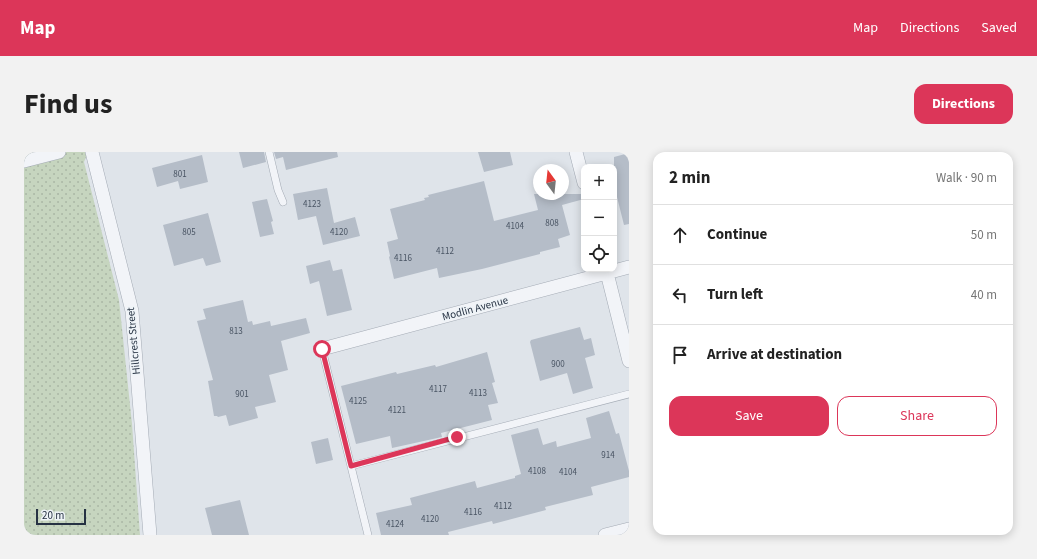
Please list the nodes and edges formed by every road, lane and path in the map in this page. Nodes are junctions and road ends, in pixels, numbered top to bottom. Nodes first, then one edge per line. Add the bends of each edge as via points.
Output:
1 (59, 152) edge
2 (92, 152) edge
3 (269, 152) edge
4 (578, 152) edge
5 (24, 161) edge
6 (581, 168) edge
7 (283, 202) dead end
8 (629, 267) edge
9 (617, 269) edge
10 (602, 272) edge
11 (606, 272) edge
12 (322, 349) joint
13 (629, 361) edge
14 (629, 394) edge
15 (351, 466) junction
16 (629, 529) edge
17 (150, 535) edge
18 (368, 535) edge
19 (605, 535) edge

1 - 5 street
2 - 17 street, Hillcrest Street via 132,311
3 - 7 lane
4 - 6 street
8 - 9 street, Modlin Avenue
10 - 12 street, Modlin Avenue
11 - 13 street
12 - 15 lane
14 - 15 lane
15 - 18 lane
16 - 19 street

